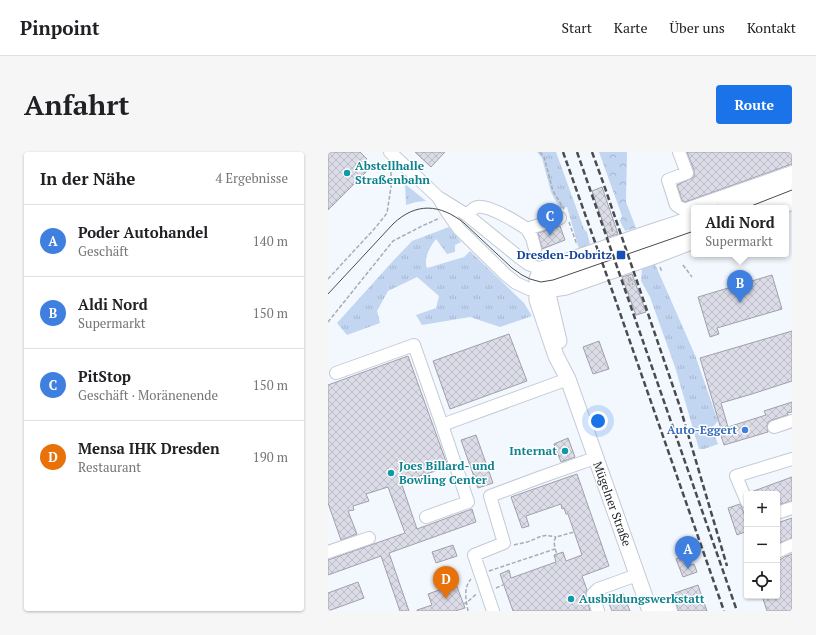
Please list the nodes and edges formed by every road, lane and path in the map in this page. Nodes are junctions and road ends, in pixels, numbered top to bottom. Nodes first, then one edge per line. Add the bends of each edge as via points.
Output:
1 (540, 152) edge
2 (679, 152) edge
3 (392, 154) edge
4 (792, 185) edge
5 (438, 197) junction
6 (706, 205) edge
7 (734, 205) edge
8 (758, 205) edge
9 (691, 208) edge
10 (449, 215) junction
11 (467, 215) junction
12 (563, 215) joint
13 (691, 219) edge
14 (610, 222) dead end
15 (527, 229) junction
16 (691, 230) edge
17 (614, 234) dead end
18 (573, 236) dead end
19 (691, 242) edge
20 (535, 249) dead end
21 (579, 250) dead end
22 (684, 265) dead end
23 (628, 274) dead end
24 (692, 277) dead end
25 (328, 279) edge
26 (541, 282) junction
27 (632, 285) dead end
28 (328, 322) edge
29 (336, 373) dead end
30 (567, 377) junction
31 (792, 421) edge
32 (442, 424) junction
33 (774, 427) dead end
34 (595, 458) junction
35 (792, 459) edge
36 (744, 495) edge
37 (792, 508) edge
38 (780, 512) edge
39 (426, 517) dead end
40 (574, 532) dead end
41 (556, 536) junction
42 (369, 538) dead end
43 (504, 543) junction
44 (792, 545) edge
45 (556, 549) junction
46 (780, 551) edge
47 (328, 552) edge
48 (558, 554) dead end
49 (480, 574) junction
50 (637, 575) junction
51 (486, 591) junction
52 (466, 603) junction
53 (463, 604) dead end
54 (649, 610) edge
55 (468, 611) edge
56 (493, 611) edge
57 (598, 611) edge
58 (671, 611) edge

1 - 12 path via 544,156 553,191
2 - 9 street via 687,174 668,180 676,205 684,210
3 - 5 street
3 - 25 path via 387,213
4 - 6 street
4 - 7 main road
4 - 8 street
5 - 10 street
5 - 11 street
10 - 26 street via 459,230 506,275 523,287
10 - 28 path via 393,241
11 - 15 street via 478,206 484,207
11 - 26 street via 528,264
12 - 15 street
13 - 26 main road via 553,266
14 - 17 path
15 - 20 street
16 - 26 street
18 - 21 path
19 - 26 main road via 566,287
22 - 24 path
23 - 27 path
26 - 30 main road, Mügelner Straße via 537,300 540,312 556,356
29 - 32 street via 414,345
30 - 32 street
30 - 34 main road, Mügelner Straße
31 - 33 street
32 - 39 street via 468,502
34 - 43 street via 490,496
34 - 50 main road, Mügelner Straße
35 - 36 street via 736,476
37 - 38 street
40 - 41 path
41 - 43 path via 543,535 528,542 512,545
41 - 45 path
42 - 47 street
43 - 49 street via 474,556
44 - 46 street
45 - 48 path
45 - 49 path
49 - 51 street
49 - 52 path via 468,582
50 - 54 main road, Mügelner Straße
50 - 57 street via 598,589 593,594
51 - 52 path
51 - 56 street
52 - 53 path
52 - 55 path
54 - 58 street via 665,604 669,605

